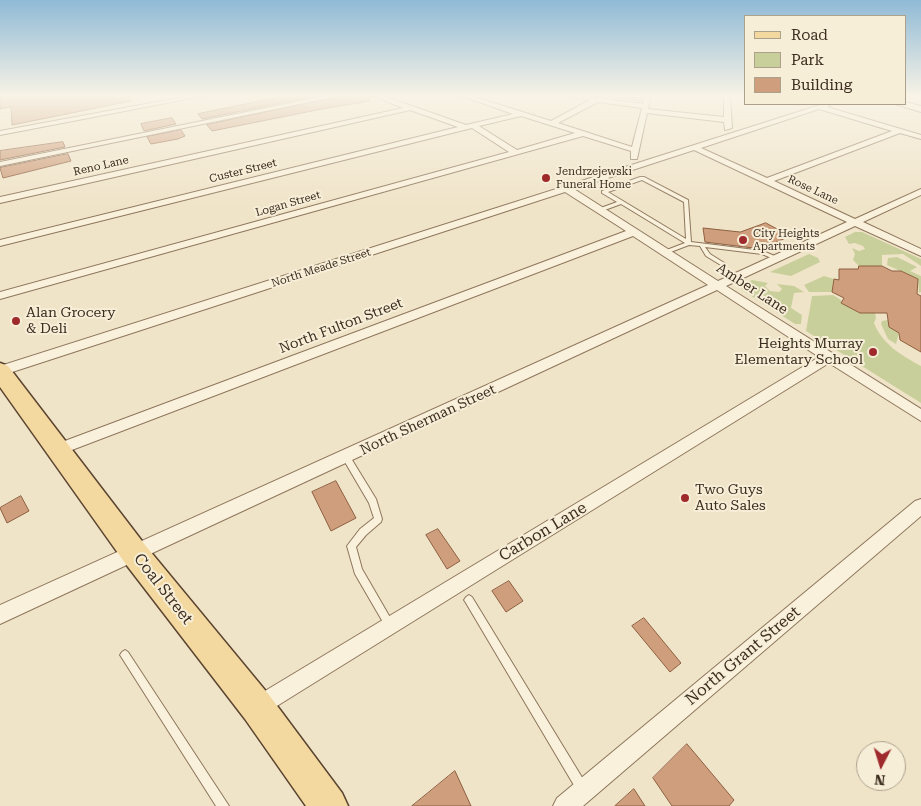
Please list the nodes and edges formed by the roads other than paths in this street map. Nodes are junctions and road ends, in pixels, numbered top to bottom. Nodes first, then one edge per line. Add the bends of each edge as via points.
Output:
1 (155, 133) edge
2 (301, 133) edge
3 (442, 133) edge
4 (480, 133) edge
5 (578, 133) edge
6 (639, 133) edge
7 (729, 133) edge
8 (740, 133) edge
9 (895, 133) edge
10 (905, 133) edge
11 (582, 134) junction
12 (729, 136) junction
13 (921, 137) edge
14 (695, 148) junction
15 (635, 150) junction
16 (515, 152) junction
17 (0, 164) edge
18 (642, 165) junction
19 (767, 181) junction
20 (567, 189) junction
21 (921, 192) edge
22 (0, 200) edge
23 (621, 202) junction
24 (600, 210) junction
25 (855, 223) junction
26 (634, 232) junction
27 (0, 243) edge
28 (689, 243) junction
29 (702, 246) junction
30 (666, 252) junction
31 (921, 253) edge
32 (776, 258) junction
33 (724, 265) dead end
34 (719, 286) junction
35 (0, 296) edge
36 (829, 357) junction
37 (0, 371) edge
38 (921, 416) edge
39 (59, 449) junction
40 (346, 458) junction
41 (921, 506) edge
42 (135, 554) junction
43 (468, 600) dead end
44 (0, 615) edge
45 (390, 626) junction
46 (125, 655) dead end
47 (257, 707) junction
48 (583, 790) junction
49 (223, 806) edge
50 (329, 806) edge
51 (565, 806) edge

1 - 17 street
2 - 22 street, Reno Lane
3 - 27 street, Custer Street
4 - 16 street
5 - 11 street
6 - 15 street
7 - 12 street
8 - 12 street, North Meade Street
9 - 19 street
10 - 13 street
11 - 15 street
11 - 16 street, Logan Street
12 - 14 street, North Meade Street
14 - 18 street, North Meade Street
14 - 19 street, Rose Lane
15 - 18 street via 634,158
16 - 35 street, Logan Street
18 - 20 street, North Meade Street
19 - 25 street, Rose Lane
20 - 24 street, Amber Lane
20 - 37 street, North Meade Street
21 - 25 street, North Sherman Street
23 - 24 lane
23 - 28 lane
23 - 28 lane via 604,192 642,178 686,201
24 - 26 street, Amber Lane
25 - 31 street, Rose Lane
25 - 32 street, North Sherman Street
26 - 30 street, Amber Lane
26 - 39 street, North Fulton Street
28 - 29 lane
28 - 30 lane
29 - 32 lane via 763,253
29 - 33 lane via 708,255
30 - 34 street, Amber Lane
32 - 34 street, North Sherman Street
34 - 36 street, Amber Lane
34 - 40 street, North Sherman Street
36 - 38 street, Amber Lane
36 - 45 street, Carbon Lane
37 - 39 main road, Coal Street
39 - 42 main road, Coal Street
40 - 42 street, North Sherman Street
40 - 45 lane via 373,502 378,519 351,546 358,571
41 - 48 street, North Grant Street
42 - 44 street, North Sherman Street
42 - 47 main road, Coal Street
43 - 48 lane
45 - 47 street, Carbon Lane
46 - 49 lane
47 - 50 main road, Coal Street
48 - 51 street, North Grant Street

